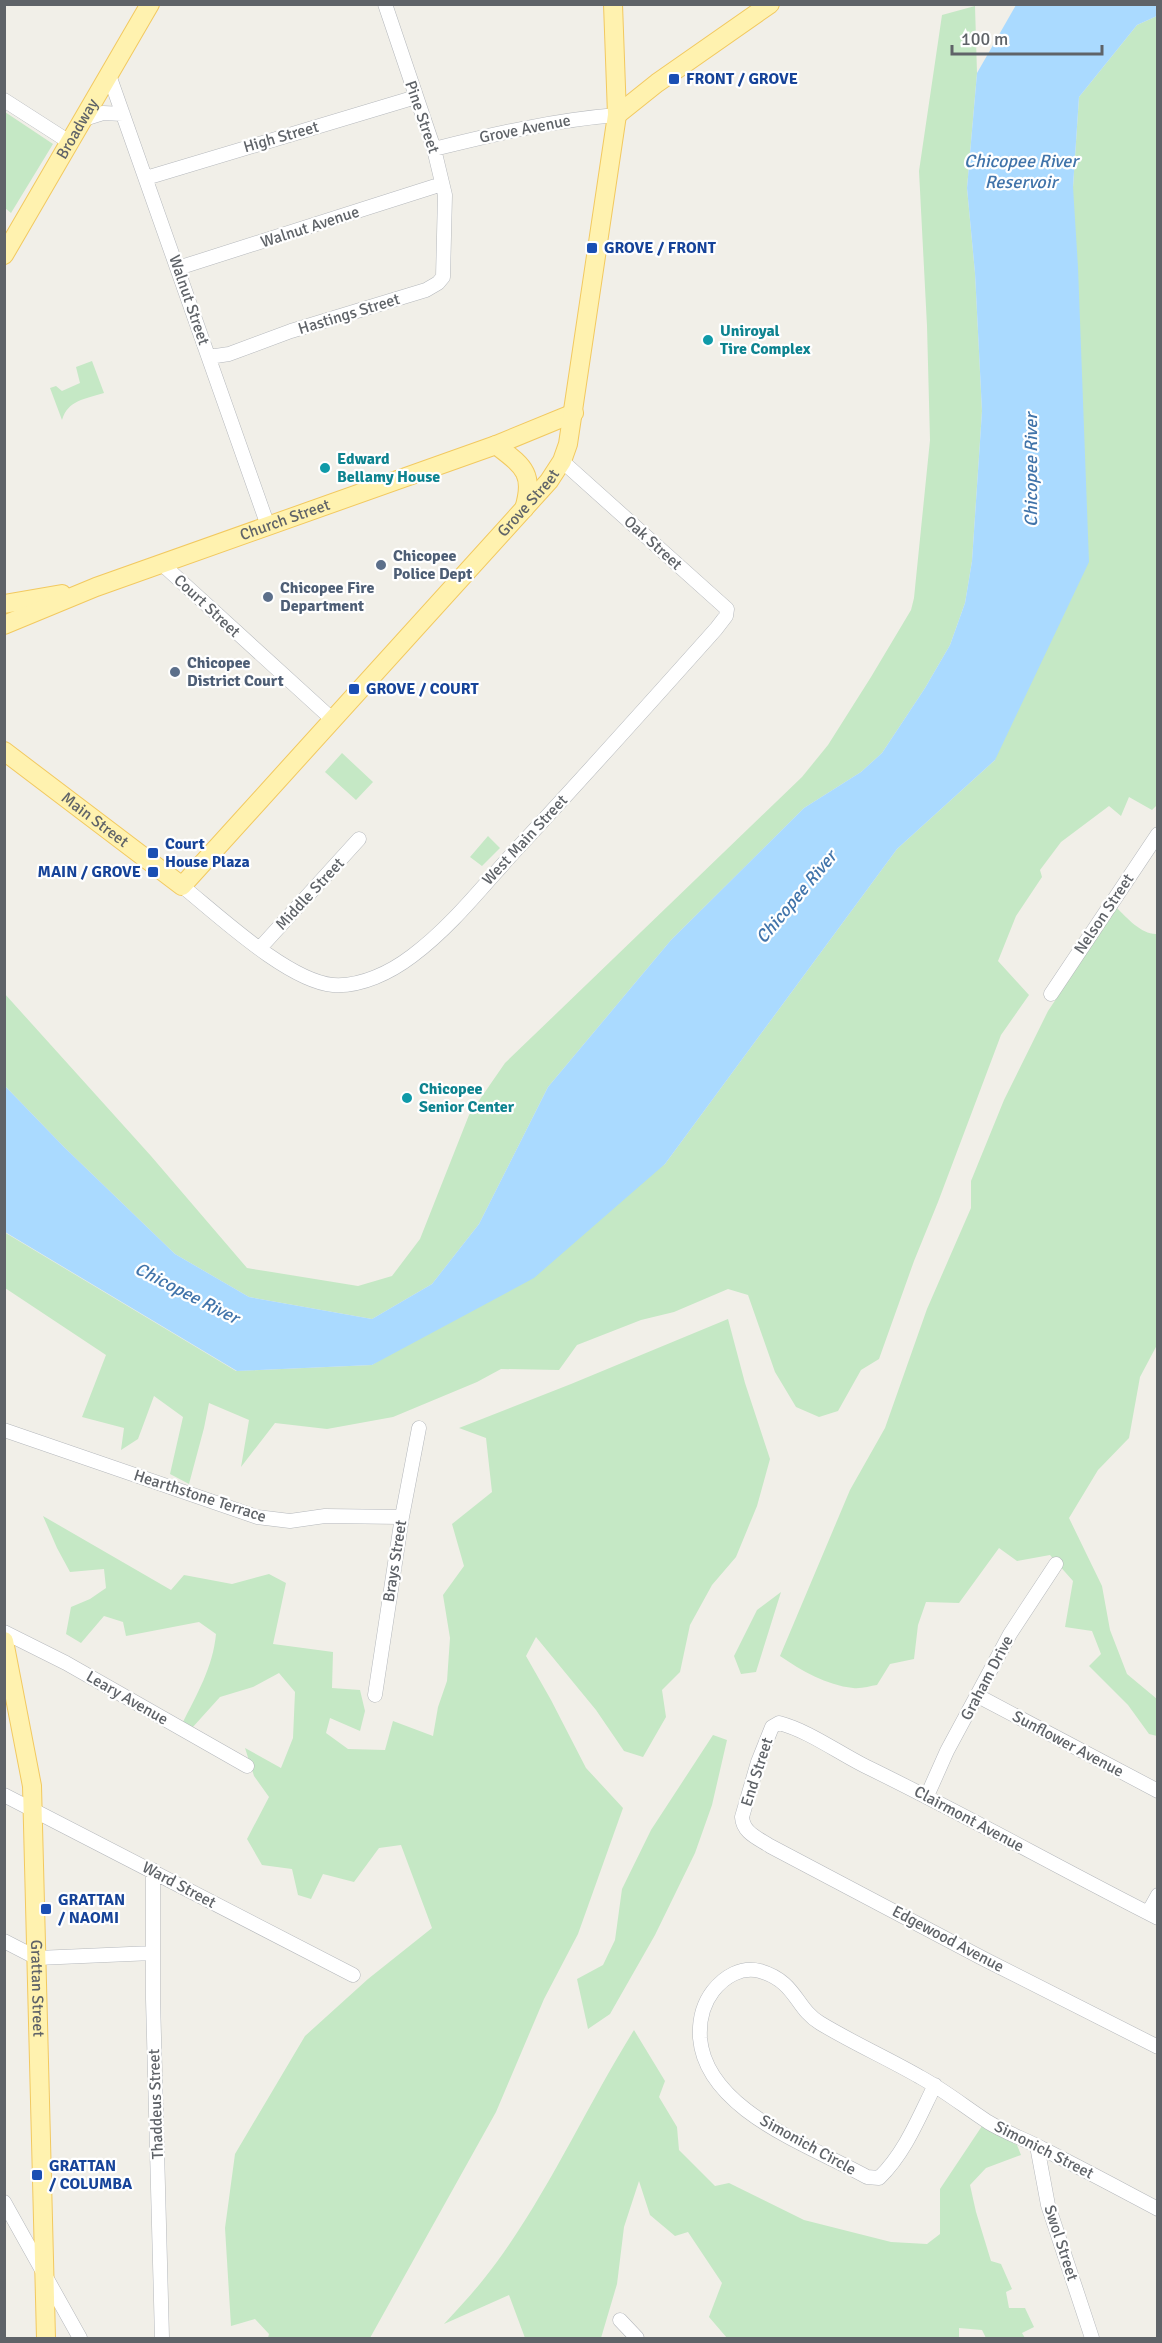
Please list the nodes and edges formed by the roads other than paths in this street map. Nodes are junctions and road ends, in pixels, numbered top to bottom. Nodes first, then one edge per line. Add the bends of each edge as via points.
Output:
1 (150, 4) edge
2 (385, 4) edge
3 (613, 4) edge
4 (770, 4) edge
5 (109, 75) junction
6 (416, 98) junction
7 (4, 100) edge
8 (123, 114) junction
9 (617, 115) junction
10 (84, 119) junction
11 (71, 143) junction
12 (434, 149) junction
13 (146, 178) junction
14 (442, 184) junction
15 (445, 231) joint
16 (4, 255) edge
17 (178, 268) junction
18 (209, 357) junction
19 (574, 413) junction
20 (496, 446) junction
21 (562, 461) junction
22 (524, 509) junction
23 (268, 526) junction
24 (162, 564) junction
25 (96, 587) junction
26 (4, 604) edge
27 (4, 625) edge
28 (716, 629) joint
29 (333, 720) junction
30 (4, 751) edge
31 (1158, 834) edge
32 (359, 839) dead end
33 (182, 886) junction
34 (260, 948) junction
35 (299, 975) joint
36 (1051, 994) dead end
37 (419, 1428) dead end
38 (4, 1430) edge
39 (402, 1517) junction
40 (1056, 1564) dead end
41 (4, 1632) edge
42 (4, 1641) edge
43 (375, 1695) dead end
44 (978, 1696) junction
45 (779, 1723) joint
46 (247, 1766) dead end
47 (1158, 1791) edge
48 (4, 1795) edge
49 (927, 1796) junction
50 (33, 1810) junction
51 (743, 1825) joint
52 (153, 1870) junction
53 (1158, 1895) edge
54 (1153, 1916) edge
55 (4, 1941) edge
56 (153, 1953) junction
57 (37, 1958) junction
58 (353, 1975) dead end
59 (1158, 2047) edge
60 (935, 2085) junction
61 (1037, 2146) junction
62 (4, 2202) edge
63 (1158, 2209) edge
64 (45, 2274) junction
65 (620, 2320) dead end
66 (46, 2338) edge
67 (80, 2338) edge
68 (162, 2338) edge
69 (638, 2338) edge
70 (1092, 2338) edge

1 - 5 main road, Broadway
2 - 6 street, Pine Street
3 - 9 main road, Grove Street
4 - 9 main road
5 - 8 street, Walnut Street
5 - 10 main road, Broadway
6 - 12 street, Pine Street
6 - 13 street, High Street
7 - 11 street
8 - 10 street via 103,113
8 - 13 street, Walnut Street
9 - 12 street, Grove Avenue via 581,118
9 - 19 main road, Grove Street
10 - 11 main road, Broadway
11 - 16 main road, Broadway
12 - 14 street, Pine Street
13 - 17 street, Walnut Street
14 - 15 street, Pine Street
14 - 17 street, Walnut Avenue
15 - 18 street, Hastings Street via 443,276 426,290 229,354
17 - 18 street, Walnut Street
18 - 23 street, Walnut Street
19 - 20 main road, Church Street
19 - 21 main road, Grove Street
20 - 22 main road via 519,463 527,475 529,490
20 - 23 main road, Church Street
21 - 22 main road, Grove Street
21 - 28 street, Oak Street via 727,609
22 - 29 main road, Grove Street
23 - 24 main road, Church Street
24 - 25 main road, Church Street
24 - 29 street, Court Street
25 - 26 main road, Church Street
25 - 27 main road, Church Street
28 - 35 street, West Main Street via 423,947 391,969 360,983 330,985
29 - 33 main road, Grove Street
30 - 33 main road, Main Street
31 - 36 street, Nelson Street
32 - 34 street, Middle Street
33 - 34 street, Main Street
34 - 35 street, Main Street
37 - 39 street, Brays Street
38 - 39 street, Hearthstone Terrace via 257,1517 290,1521 325,1516
39 - 43 street, Brays Street
40 - 44 street, Graham Drive via 1010,1634
41 - 46 street, Leary Avenue
42 - 50 main road, Grattan Street via 32,1786
44 - 47 street, Sunflower Avenue
44 - 49 street, Graham Drive
45 - 49 street, Clairmont Avenue via 794,1727
45 - 51 street, End Street via 772,1726 758,1761
48 - 50 street, Ward Street
49 - 54 street, Clairmont Avenue
50 - 52 street, Ward Street
50 - 57 main road, Grattan Street
51 - 59 street, Edgewood Avenue via 770,1846
52 - 56 street, Thaddeus Street
52 - 58 street, Ward Street
53 - 54 street
55 - 57 street
56 - 57 street
56 - 68 street, Thaddeus Street
57 - 64 main road, Grattan Street
60 - 60 street, Simonich Circle via 896,2158 879,2178 867,2177 774,2128 729,2094 701,2052 700,2016 710,1995 732,1974 746,1969 759,1971 787,1985 817,2022
60 - 61 street, Simonich Street via 989,2122
61 - 63 street, Simonich Street
61 - 70 street, Swol Street via 1048,2205
62 - 64 street
64 - 66 main road, Grattan Street
64 - 67 street
65 - 69 street

